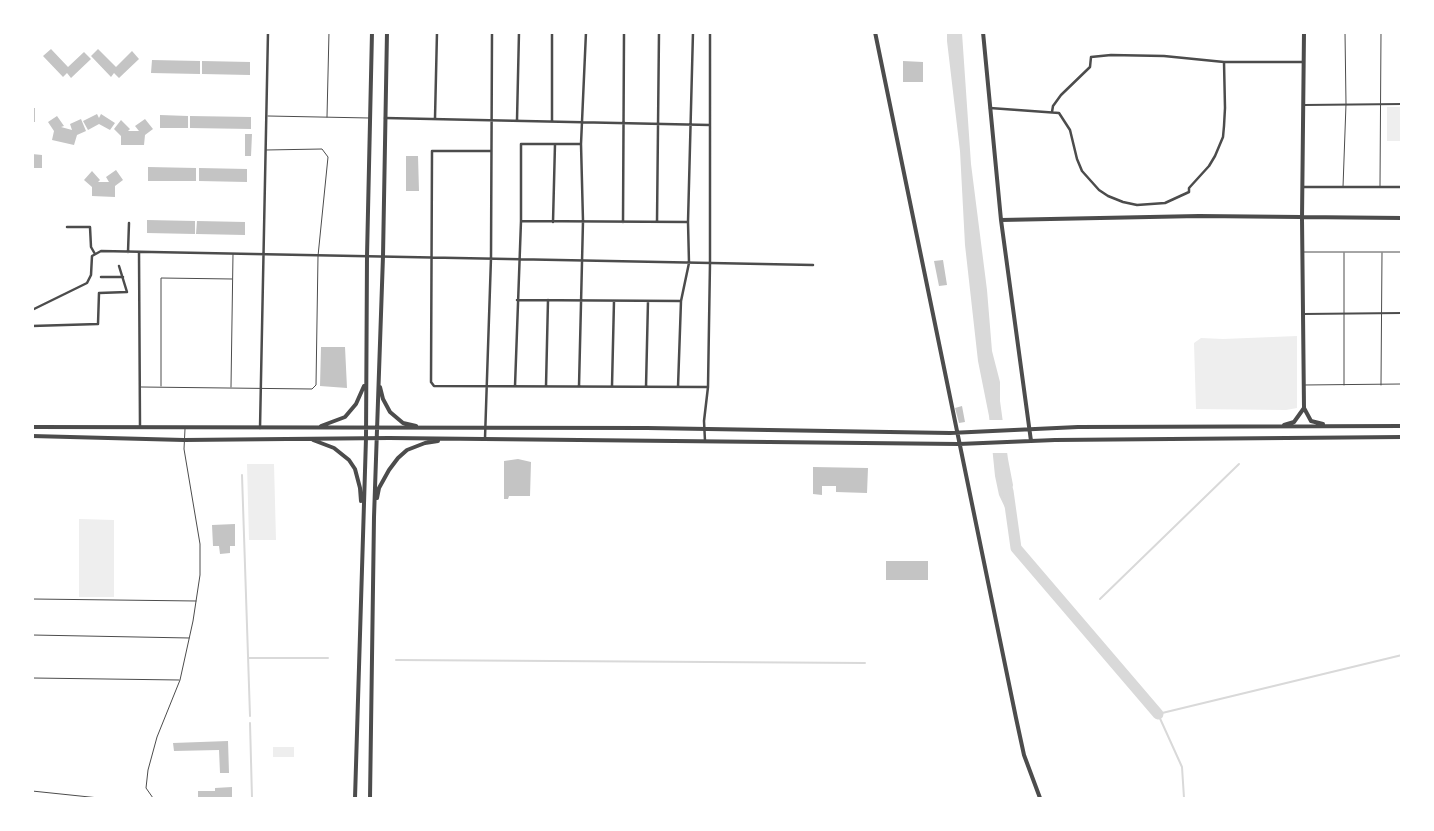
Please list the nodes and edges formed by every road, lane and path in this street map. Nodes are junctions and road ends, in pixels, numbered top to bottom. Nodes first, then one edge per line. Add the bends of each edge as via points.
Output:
1 (268, 32) edge
2 (329, 32) edge
3 (372, 32) edge
4 (387, 32) edge
5 (437, 32) edge
6 (492, 32) edge
7 (519, 32) edge
8 (552, 32) edge
9 (586, 32) edge
10 (624, 32) edge
11 (659, 32) edge
12 (693, 32) edge
13 (710, 32) edge
14 (875, 32) edge
15 (983, 32) edge
16 (1304, 32) edge
17 (1345, 32) edge
18 (1381, 32) edge
19 (1224, 62) junction
20 (1304, 62) junction
21 (1346, 104) junction
22 (1380, 104) junction
23 (1402, 104) edge
24 (1304, 105) junction
25 (990, 108) junction
26 (1052, 112) junction
27 (266, 116) junction
28 (327, 117) junction
29 (370, 118) junction
30 (385, 118) junction
31 (435, 119) junction
32 (490, 120) junction
33 (517, 120) junction
34 (552, 121) junction
35 (583, 122) junction
36 (624, 122) junction
37 (658, 123) junction
38 (690, 124) junction
39 (710, 125) junction
40 (554, 144) junction
41 (581, 144) junction
42 (265, 150) junction
43 (491, 152) junction
44 (1302, 187) junction
45 (1344, 187) junction
46 (1380, 187) junction
47 (1402, 187) edge
48 (1302, 218) junction
49 (1402, 218) edge
50 (1001, 220) junction
51 (583, 221) junction
52 (521, 222) junction
53 (553, 222) junction
54 (623, 222) junction
55 (657, 222) junction
56 (688, 222) junction
57 (129, 223) dead end
58 (67, 227) dead end
59 (128, 252) junction
60 (139, 252) junction
61 (1302, 252) junction
62 (1402, 252) edge
63 (232, 253) junction
64 (1344, 253) junction
65 (1382, 253) junction
66 (95, 254) junction
67 (263, 254) junction
68 (318, 256) junction
69 (367, 256) junction
70 (383, 256) junction
71 (431, 257) junction
72 (491, 258) junction
73 (520, 259) junction
74 (582, 260) junction
75 (688, 263) junction
76 (710, 263) junction
77 (813, 265) dead end
78 (119, 266) dead end
79 (101, 277) dead end
80 (123, 277) junction
81 (232, 279) junction
82 (517, 300) junction
83 (548, 300) junction
84 (580, 300) junction
85 (614, 301) junction
86 (648, 301) junction
87 (681, 301) junction
88 (32, 310) edge
89 (1402, 313) edge
90 (1303, 314) junction
91 (1344, 314) junction
92 (1382, 314) junction
93 (32, 326) edge
94 (379, 377) junction
95 (366, 379) junction
96 (1381, 384) junction
97 (1402, 384) edge
98 (1304, 385) junction
99 (1344, 385) junction
100 (515, 386) junction
101 (579, 386) junction
102 (612, 386) junction
103 (139, 387) junction
104 (161, 387) junction
105 (486, 387) junction
106 (546, 387) junction
107 (678, 387) junction
108 (708, 387) junction
109 (231, 388) junction
110 (261, 388) junction
111 (646, 388) junction
112 (1304, 408) junction
113 (32, 426) edge
114 (1274, 426) junction
115 (1334, 426) junction
116 (1402, 426) edge
117 (140, 427) junction
118 (366, 427) junction
119 (185, 428) junction
120 (260, 428) junction
121 (310, 428) junction
122 (378, 428) junction
123 (433, 428) junction
124 (485, 428) junction
125 (704, 429) junction
126 (1030, 429) junction
127 (956, 433) junction
128 (32, 436) edge
129 (1402, 437) edge
130 (308, 438) junction
131 (366, 438) junction
132 (378, 438) junction
133 (452, 439) junction
134 (485, 439) junction
135 (184, 440) junction
136 (1029, 441) junction
137 (705, 442) junction
138 (959, 444) junction
139 (363, 517) junction
140 (374, 517) junction
141 (32, 599) edge
142 (196, 601) junction
143 (32, 635) edge
144 (189, 638) junction
145 (32, 678) edge
146 (180, 680) junction
147 (32, 791) edge
148 (99, 798) edge
149 (154, 798) edge
150 (355, 798) edge
151 (370, 798) edge
152 (1040, 798) edge

1 - 27 street
2 - 28 lane
3 - 29 street
4 - 30 street
5 - 31 street
6 - 32 street
7 - 33 street
8 - 34 street
9 - 35 street
10 - 36 street
11 - 37 street
12 - 38 street
13 - 39 street
14 - 127 street
15 - 25 street
16 - 20 street
17 - 21 lane
18 - 22 lane
19 - 20 street
19 - 26 street via 1164,56 1091,57 1090,67 1061,95
19 - 26 street via 1223,131 1215,156 1189,192 1165,203 1130,204 1099,190 1082,171 1070,130 1059,113
20 - 24 street
21 - 22 street
21 - 24 street
21 - 45 lane
22 - 23 street
22 - 46 lane
24 - 44 street
25 - 26 street
25 - 50 street
27 - 28 lane
27 - 42 street
28 - 29 lane
29 - 69 street
30 - 31 street
30 - 70 street
31 - 32 street
32 - 33 street
32 - 43 street
33 - 34 street
34 - 35 street
35 - 36 street
35 - 41 street
36 - 37 street
36 - 54 street
37 - 38 street
37 - 55 street
38 - 39 street
38 - 56 street
39 - 76 street
40 - 41 street
40 - 52 street via 522,144
40 - 53 street
41 - 51 street
42 - 67 street
42 - 68 lane via 322,149 328,157
43 - 71 street via 432,151
43 - 72 street
44 - 45 street
44 - 48 street
45 - 46 street
46 - 47 street
48 - 49 street
48 - 50 street via 1198,216
48 - 61 street
50 - 126 street
51 - 53 street
51 - 54 street
51 - 74 street
52 - 53 street
52 - 73 street
54 - 55 street
55 - 56 street
56 - 75 street
57 - 59 street
58 - 66 street via 90,227
59 - 60 street
59 - 66 street via 101,251
60 - 63 street
60 - 103 street
61 - 64 lane
61 - 90 street
62 - 65 lane
63 - 67 street
63 - 81 lane
64 - 65 lane
64 - 91 lane
65 - 92 lane
66 - 88 street via 87,283
67 - 68 street
67 - 110 street
68 - 69 street
68 - 110 lane via 316,385 312,389
69 - 70 street
69 - 95 street
70 - 71 street
70 - 94 street
71 - 72 street
71 - 105 street via 431,382 434,386
72 - 73 street
72 - 105 street
73 - 74 street
73 - 82 street
74 - 75 street
74 - 84 street
75 - 76 street
75 - 87 street
76 - 77 street
76 - 108 street
78 - 80 street
79 - 80 street
80 - 93 street via 127,292 99,292 98,324
81 - 104 lane via 162,278
81 - 109 lane
82 - 83 street
82 - 100 street
83 - 84 street
83 - 106 street
84 - 85 street
84 - 101 street
85 - 86 street
85 - 102 street
86 - 87 street
86 - 111 street
87 - 107 street
89 - 92 street
90 - 91 street
90 - 98 street
91 - 92 street
91 - 99 lane
92 - 96 lane
94 - 122 street
94 - 123 street via 387,409 395,417 403,423
95 - 118 street
95 - 121 street via 360,398 345,417
96 - 97 lane
96 - 99 lane
98 - 99 lane
98 - 112 street
100 - 105 street
100 - 106 street
101 - 102 street
101 - 106 street
102 - 111 street
103 - 104 lane
103 - 117 street
104 - 109 lane
105 - 124 street
107 - 108 street
107 - 111 street
108 - 125 street
109 - 110 lane
110 - 120 street
112 - 114 street via 1294,422
112 - 115 street via 1311,421
113 - 117 street
114 - 115 street
114 - 126 street
115 - 116 street
117 - 119 street
118 - 121 street
118 - 122 street
118 - 131 street
119 - 120 street
119 - 135 lane
120 - 121 street
122 - 123 street
122 - 132 street
123 - 124 street
124 - 125 street
124 - 134 street
125 - 127 street
125 - 137 street
126 - 127 street
126 - 136 street
127 - 138 street
128 - 135 street
129 - 136 street
130 - 131 street
130 - 135 street
130 - 139 street via 334,448 349,460 360,488
131 - 132 street
131 - 139 street
132 - 133 street
132 - 140 street
133 - 134 street
133 - 140 street via 425,443 407,450 398,458 379,488
134 - 137 street
135 - 142 lane via 200,544
136 - 138 street
137 - 138 street
138 - 152 street via 1022,746
139 - 150 street
140 - 151 street
141 - 142 lane
142 - 144 lane
143 - 144 lane
144 - 146 lane
145 - 146 lane
146 - 149 lane via 157,737 148,770 146,788
147 - 148 lane

